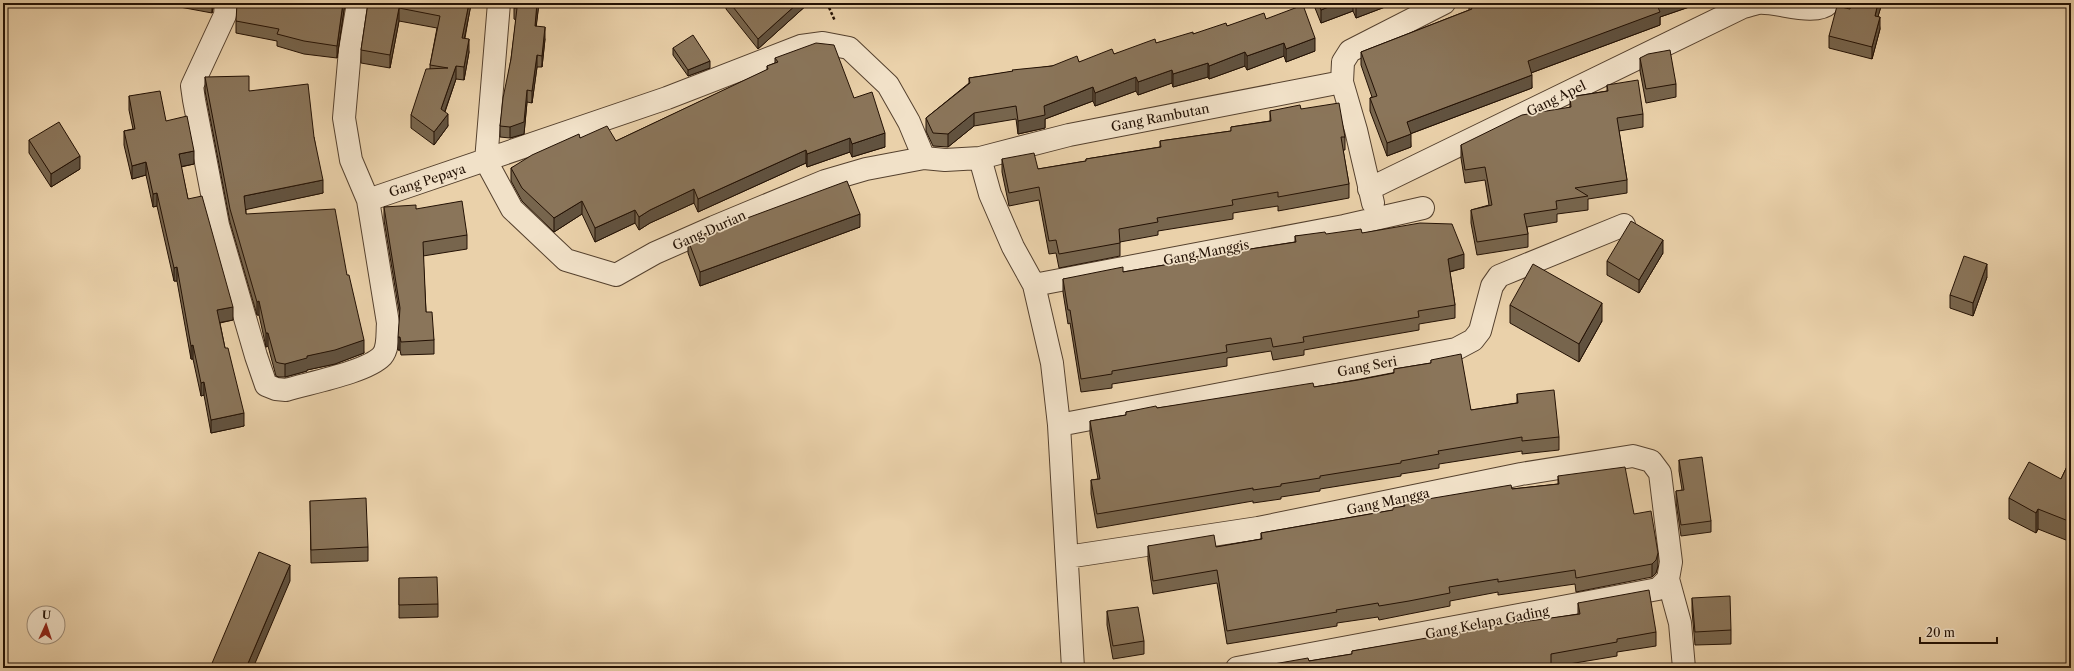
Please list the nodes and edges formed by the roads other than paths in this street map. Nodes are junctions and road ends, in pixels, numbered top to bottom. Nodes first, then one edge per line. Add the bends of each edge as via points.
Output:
1 (226, 3) edge
2 (358, 3) edge
3 (499, 3) edge
4 (1444, 3) edge
5 (1829, 3) edge
6 (1342, 82) junction
7 (924, 158) junction
8 (980, 158) junction
9 (486, 161) junction
10 (1369, 189) junction
11 (368, 200) junction
12 (1423, 208) dead end
13 (1377, 218) junction
14 (1624, 225) dead end
15 (1034, 285) junction
16 (1059, 425) junction
17 (1067, 557) junction
18 (1668, 579) junction
19 (1073, 668) edge
20 (1237, 668) edge
21 (1684, 668) edge

1 - 11 street via 225,15 192,86 218,224 266,385 286,390 368,366 383,355 387,343 388,323
2 - 11 street via 350,50 344,118 351,160
3 - 9 street
4 - 6 street via 1350,51 1343,62
5 - 10 street, Gang Apel via 1825,7 1812,9 1769,3 1743,7
6 - 8 street, Gang Rambutan via 1069,135
6 - 10 street
7 - 8 street, Gang Durian
7 - 9 street, Gang Durian via 866,169 825,181 655,253 616,275 566,260 512,210
7 - 9 street, Gang Pepaya via 909,122 888,85 849,48 824,43 801,46 667,98
8 - 15 street via 996,207 1013,247
9 - 11 street, Gang Pepaya
10 - 13 street
12 - 13 street, Gang Manggis
13 - 15 street, Gang Manggis
14 - 16 street, Gang Seri via 1499,276 1492,286 1480,330 1473,340 1456,349
15 - 16 street via 1052,363
16 - 17 street
17 - 18 street, Gang Mangga via 1258,528 1521,474 1634,456 1650,461 1660,473 1671,562
17 - 19 street
18 - 20 street, Gang Kelapa Gading via 1658,589
18 - 21 street via 1680,623

